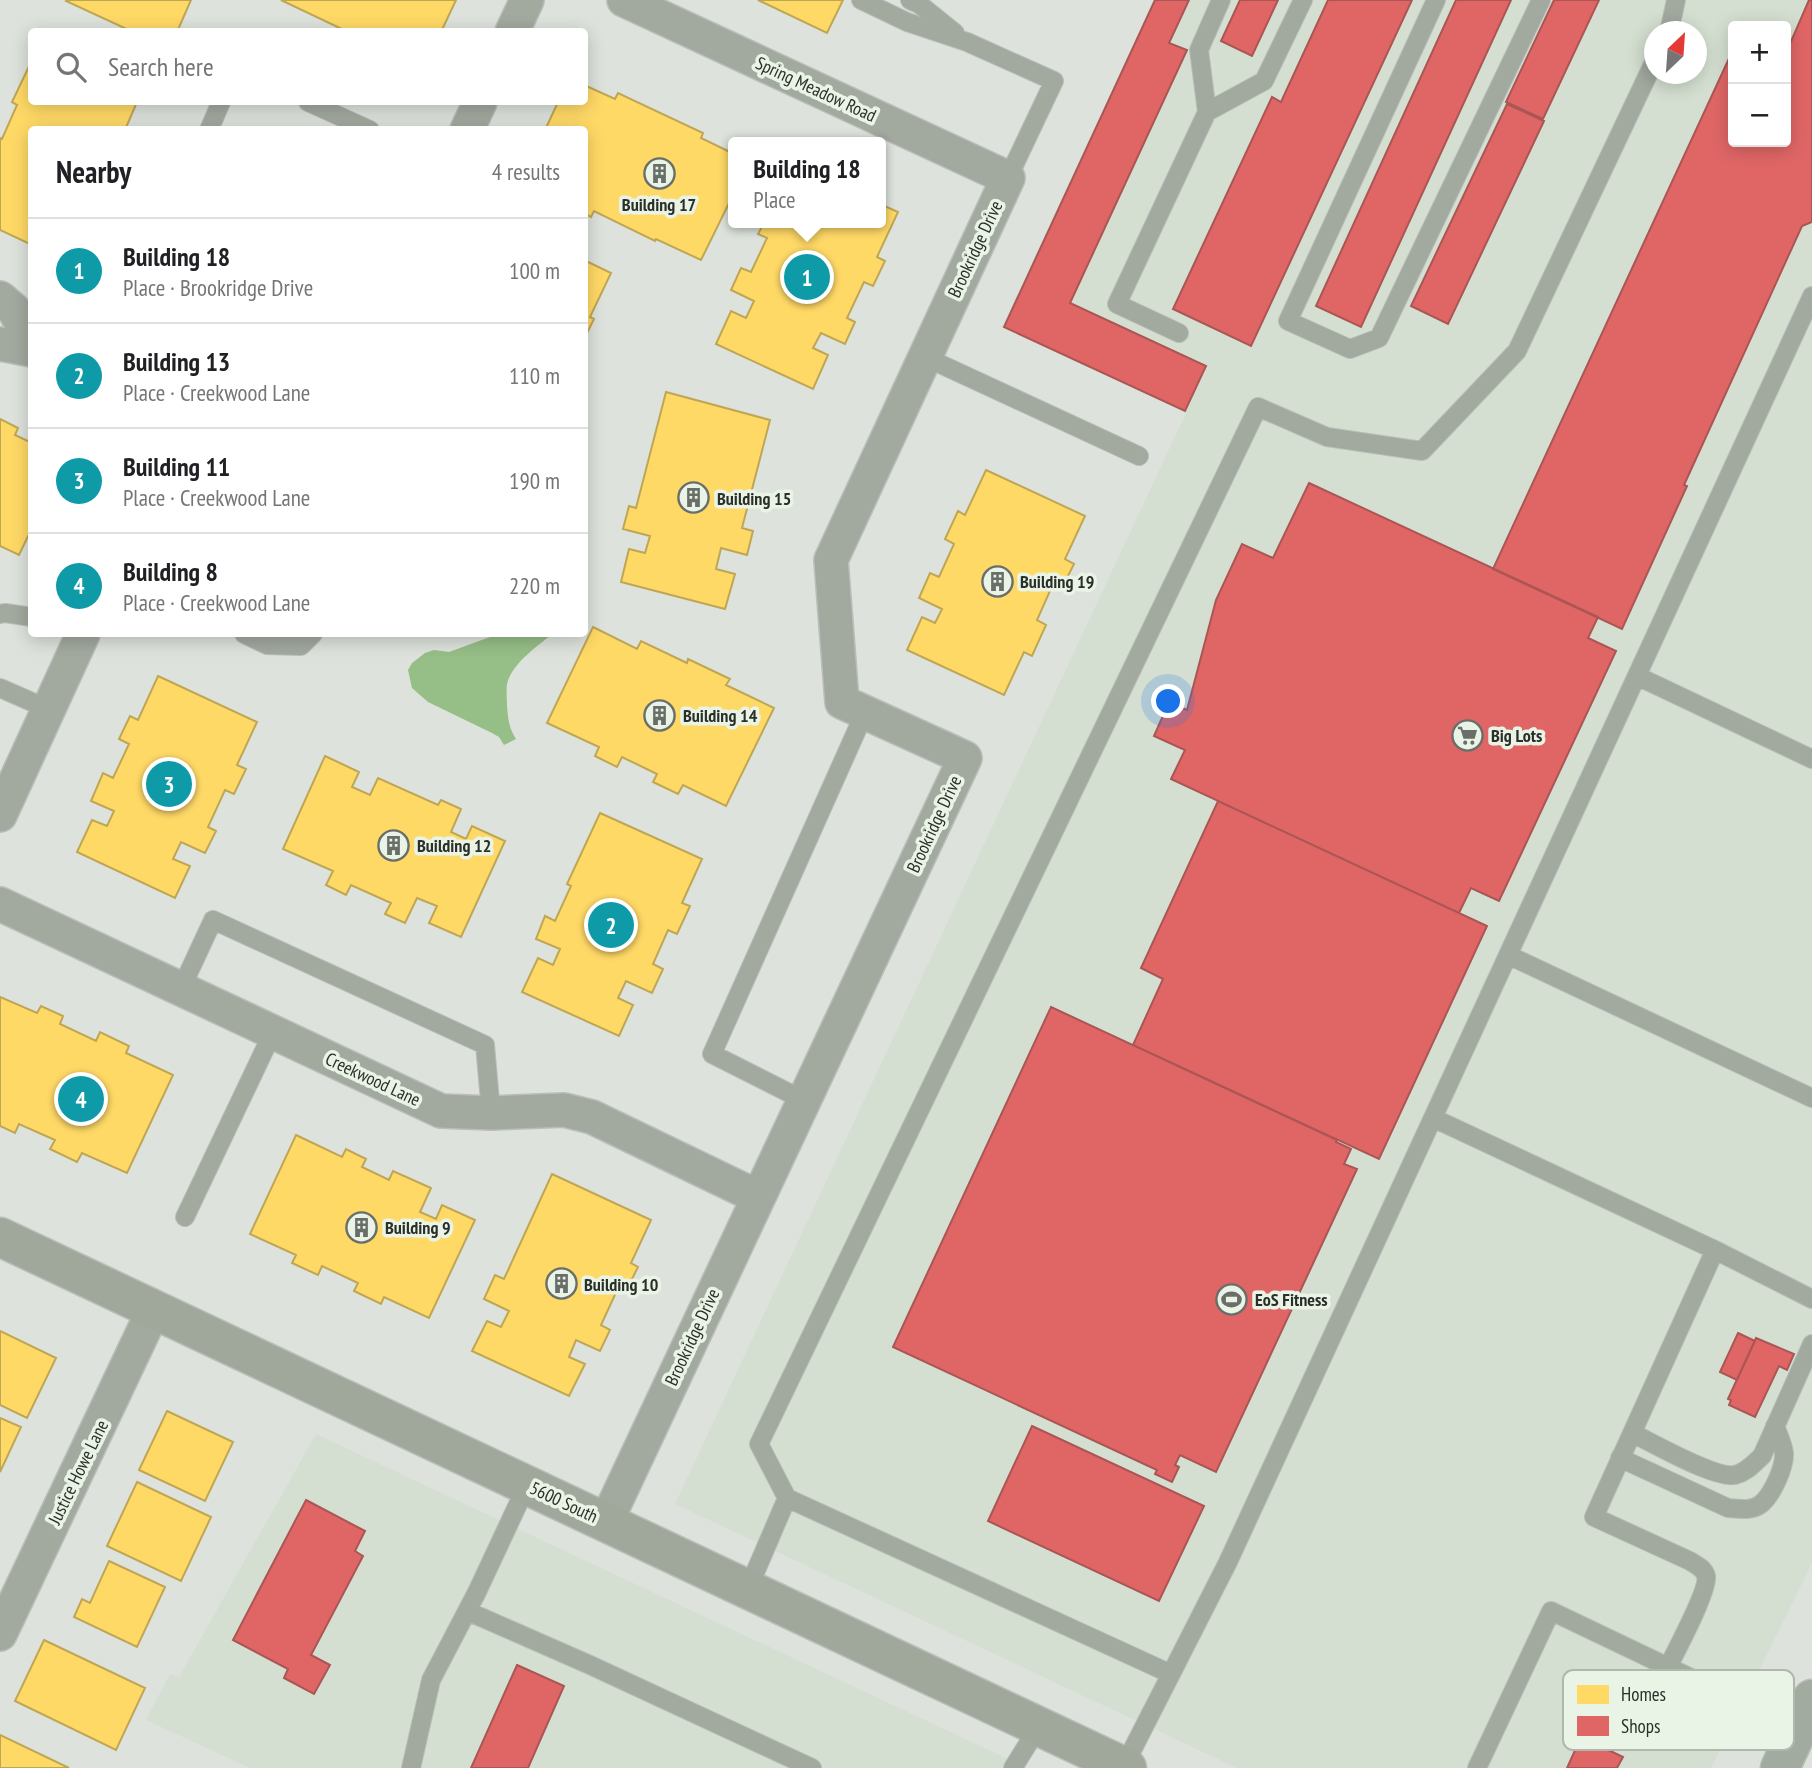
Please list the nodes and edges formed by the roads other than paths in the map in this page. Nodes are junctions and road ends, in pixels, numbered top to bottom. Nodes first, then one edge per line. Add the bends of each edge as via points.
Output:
1 (527, 0) edge
2 (624, 0) edge
3 (861, 0) edge
4 (910, 0) edge
5 (1222, 0) edge
6 (1303, 0) edge
7 (1437, 0) edge
8 (1541, 0) edge
9 (1676, 0) edge
10 (1671, 21) edge
11 (514, 28) edge
12 (967, 42) junction
13 (1644, 83) edge
14 (221, 105) edge
15 (315, 105) edge
16 (479, 105) edge
17 (1208, 112) junction
18 (211, 126) edge
19 (361, 126) edge
20 (469, 126) edge
21 (1008, 178) junction
22 (1812, 296) edge
23 (0, 298) edge
24 (1180, 333) dead end
25 (28, 334) edge
26 (0, 344) edge
27 (28, 349) edge
28 (925, 357) junction
29 (1139, 456) dead end
30 (0, 614) edge
31 (28, 616) edge
32 (77, 637) edge
33 (250, 637) edge
34 (310, 637) edge
35 (1637, 676) junction
36 (0, 688) edge
37 (48, 709) junction
38 (865, 712) junction
39 (1812, 759) edge
40 (0, 815) edge
41 (0, 904) edge
42 (1508, 955) junction
43 (181, 989) junction
44 (273, 1032) junction
45 (1812, 1098) edge
46 (805, 1101) junction
47 (491, 1113) junction
48 (1433, 1118) junction
49 (758, 1197) junction
50 (185, 1217) dead end
51 (0, 1237) edge
52 (1715, 1250) junction
53 (1812, 1299) edge
54 (154, 1309) junction
55 (1812, 1344) edge
56 (1775, 1426) junction
57 (1632, 1433) junction
58 (1620, 1458) junction
59 (527, 1485) junction
60 (787, 1498) junction
61 (607, 1522) junction
62 (748, 1589) junction
63 (467, 1611) junction
64 (0, 1634) edge
65 (1668, 1667) junction
66 (1677, 1670) edge
67 (1171, 1674) junction
68 (1805, 1714) edge
69 (1039, 1726) junction
70 (1794, 1738) edge
71 (1788, 1750) edge
72 (1126, 1767) edge
73 (411, 1768) edge
74 (813, 1768) edge
75 (1013, 1768) edge
76 (1477, 1768) edge
77 (1780, 1768) edge

1 - 11 street
2 - 21 street, Spring Meadow Road
3 - 12 lane
4 - 12 lane
5 - 17 lane via 1199,50
6 - 17 lane via 1265,81
7 - 8 lane via 1287,321 1350,349 1379,338
9 - 10 lane
12 - 21 lane via 1054,81
13 - 60 lane via 1517,351 1422,451 1327,437 1258,407 759,1444
14 - 18 lane
15 - 19 lane
16 - 20 street
17 - 24 lane via 1118,304
21 - 28 street, Brookridge Drive
22 - 35 lane
23 - 25 street via 14,310
26 - 27 street
28 - 29 lane
28 - 38 street, Brookridge Drive via 831,560 842,702
30 - 31 lane
32 - 37 street
33 - 34 lane via 267,645 301,646
35 - 39 lane
35 - 42 lane
36 - 37 lane
37 - 40 street
38 - 46 lane via 712,1054
38 - 46 street, Brookridge Drive via 965,758
41 - 43 street, Creekwood Lane
42 - 45 lane
42 - 48 lane
43 - 44 street, Creekwood Lane
43 - 47 lane via 213,920 485,1045
44 - 47 street, Creekwood Lane via 441,1111
44 - 50 lane
46 - 49 street, Brookridge Drive
47 - 49 street, Creekwood Lane via 564,1110 592,1118
48 - 52 lane
48 - 67 lane
49 - 61 street, Brookridge Drive
51 - 54 main road, 5600 South
52 - 53 lane
52 - 57 lane
54 - 59 main road, 5600 South
54 - 64 street, Justice Howe Lane
55 - 56 lane
56 - 57 lane via 1762,1455 1736,1475 1723,1475
56 - 58 lane via 1784,1451 1783,1465 1760,1505 1743,1510 1728,1508
57 - 58 lane
58 - 65 lane via 1594,1517 1690,1561 1706,1577 1704,1591
59 - 61 main road, 5600 South
59 - 63 lane
60 - 62 lane
60 - 67 lane
61 - 62 main road, 5600 South
62 - 69 main road, 5600 South
63 - 73 lane via 431,1680
63 - 74 lane
65 - 66 lane
65 - 76 lane via 1551,1611
67 - 72 lane
68 - 70 main road
69 - 72 main road, 5600 South
69 - 75 lane
71 - 77 main road

